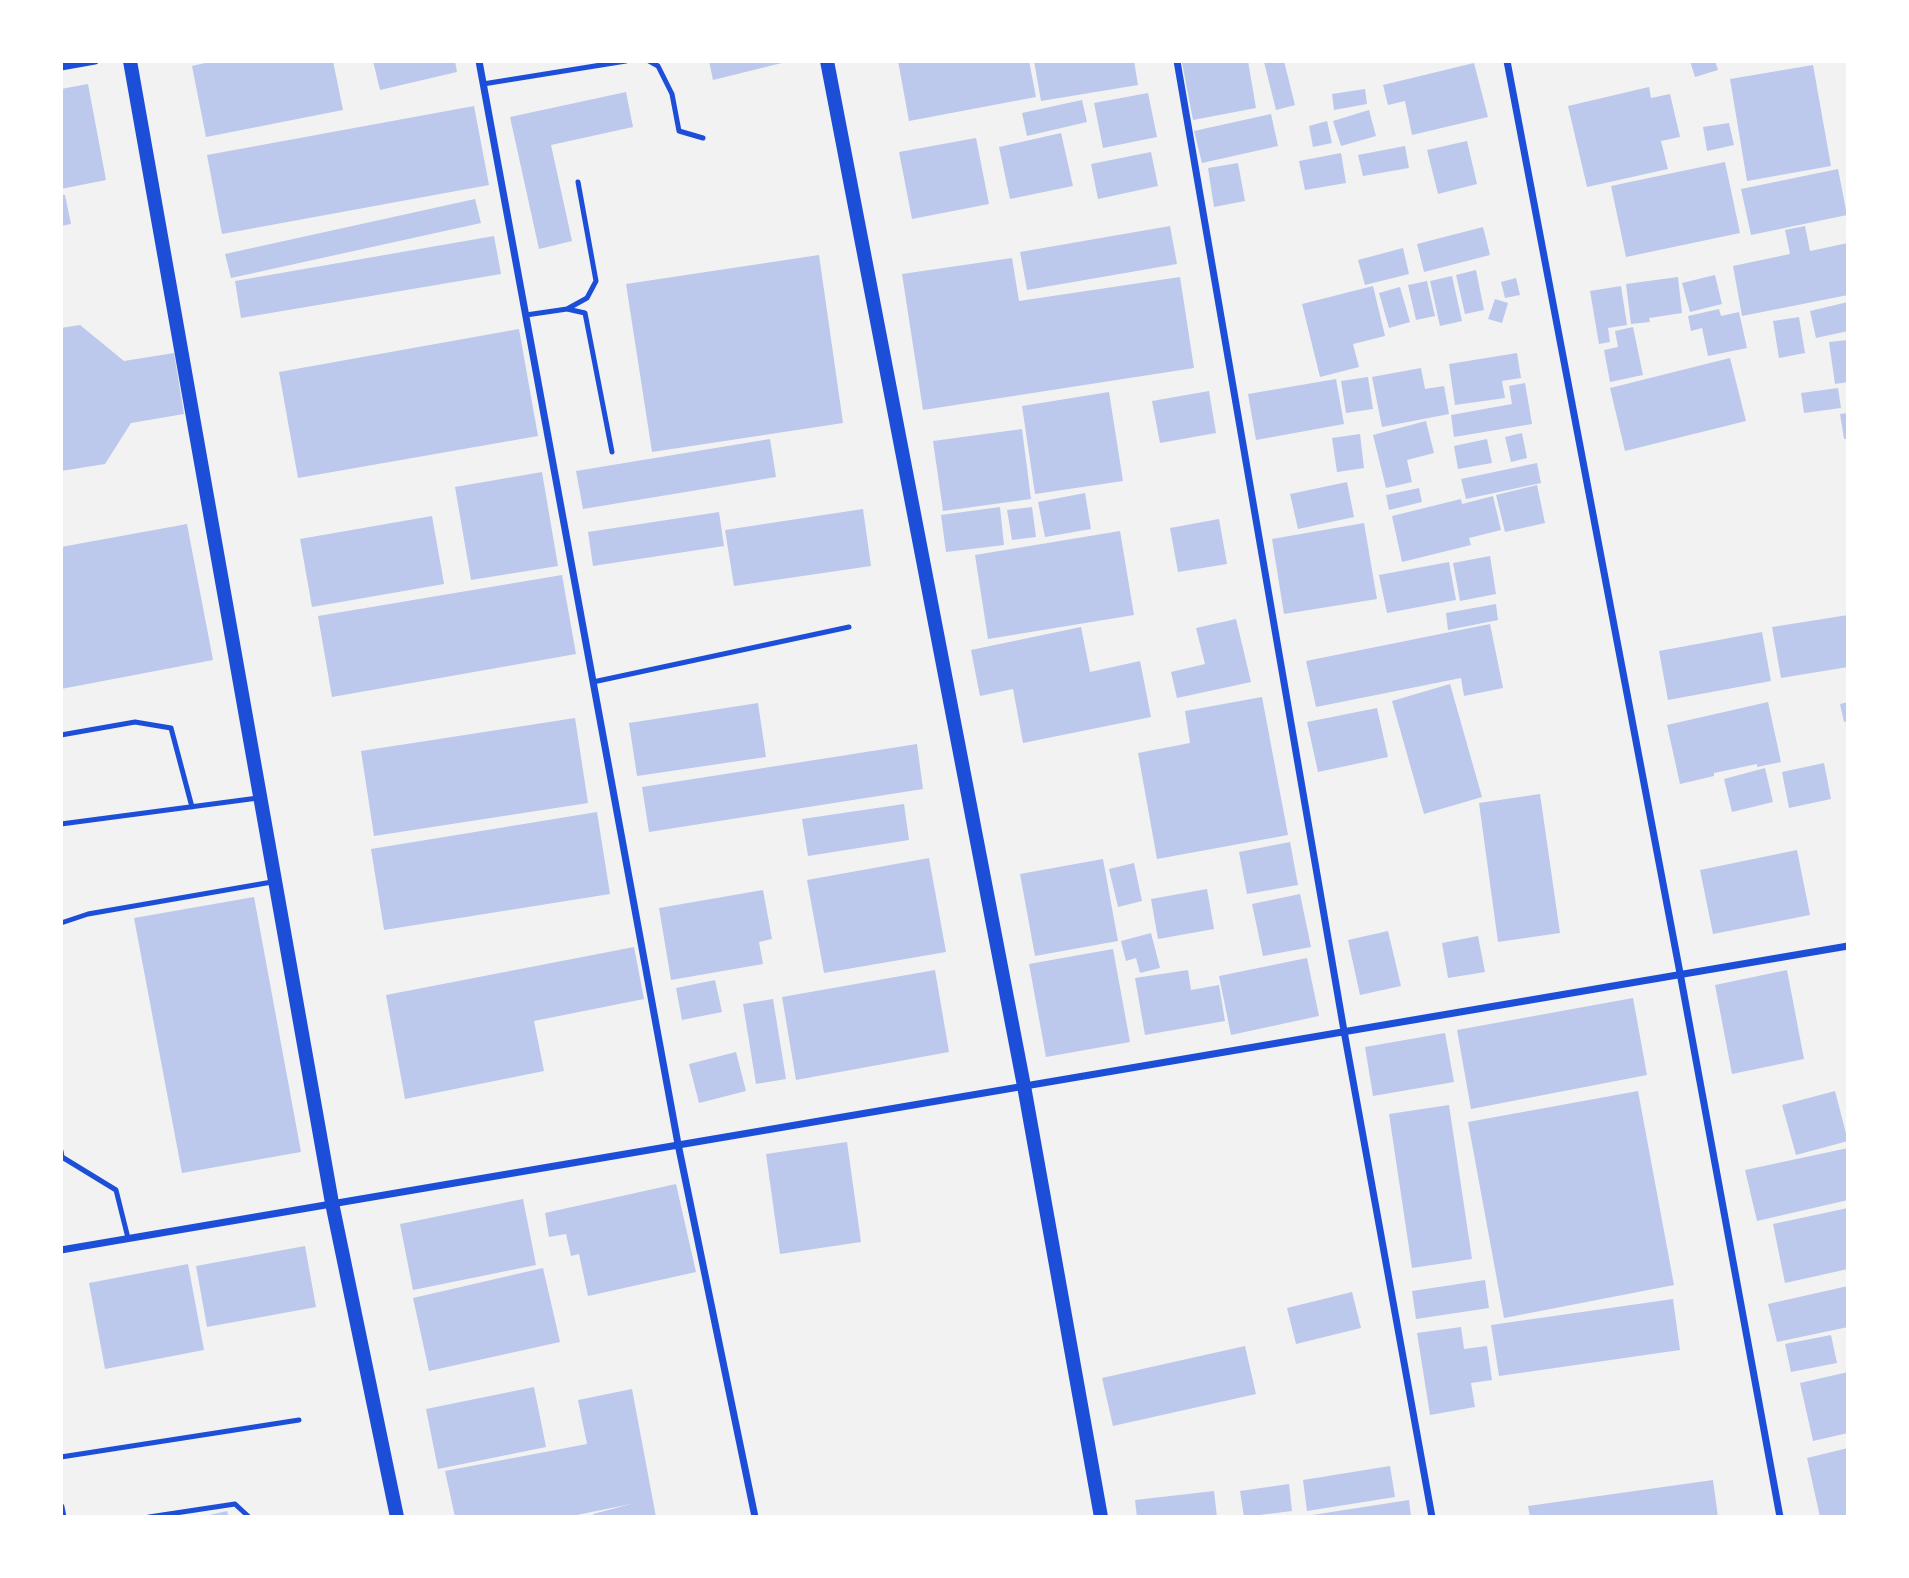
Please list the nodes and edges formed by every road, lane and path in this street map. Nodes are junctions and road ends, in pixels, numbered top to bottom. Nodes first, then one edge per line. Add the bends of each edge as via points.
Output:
1 (95, 61) edge
2 (130, 61) edge
3 (479, 61) edge
4 (626, 61) edge
5 (649, 61) edge
6 (827, 61) edge
7 (1178, 61) edge
8 (1507, 61) edge
9 (61, 67) edge
10 (483, 84) junction
11 (703, 138) dead end
12 (578, 182) dead end
13 (567, 309) junction
14 (526, 316) junction
15 (612, 452) dead end
16 (849, 627) dead end
17 (593, 682) junction
18 (61, 735) edge
19 (261, 798) junction
20 (192, 807) junction
21 (61, 824) edge
22 (275, 882) junction
23 (61, 923) edge
24 (1848, 946) edge
25 (1680, 974) junction
26 (1343, 1031) junction
27 (1024, 1086) junction
28 (678, 1144) junction
29 (61, 1152) edge
30 (332, 1203) junction
31 (128, 1238) junction
32 (61, 1250) edge
33 (299, 1420) dead end
34 (61, 1457) edge
35 (61, 1507) edge
36 (63, 1517) edge
37 (149, 1517) edge
38 (249, 1517) edge
39 (397, 1517) edge
40 (755, 1517) edge
41 (1101, 1517) edge
42 (1432, 1517) edge
43 (1780, 1517) edge

1 - 9 street
2 - 19 main road
3 - 10 street
4 - 10 lane
5 - 11 lane via 658,66 672,94 680,131
6 - 27 main road
7 - 26 street
8 - 25 street
10 - 14 street
12 - 13 lane via 596,281 587,298
13 - 14 lane
13 - 15 lane via 585,313
14 - 17 street
16 - 17 lane
17 - 28 street
18 - 20 lane via 135,722 171,727
19 - 20 lane
19 - 22 main road
20 - 21 lane
22 - 23 lane via 88,914
22 - 30 main road
24 - 25 street
25 - 26 street
25 - 43 street
26 - 27 street
26 - 42 street
27 - 28 street
27 - 41 main road
28 - 30 street
28 - 40 street
29 - 31 lane via 62,1157 116,1190
30 - 31 street
30 - 39 main road
31 - 32 street
33 - 34 lane
35 - 36 street
37 - 38 lane via 235,1504

